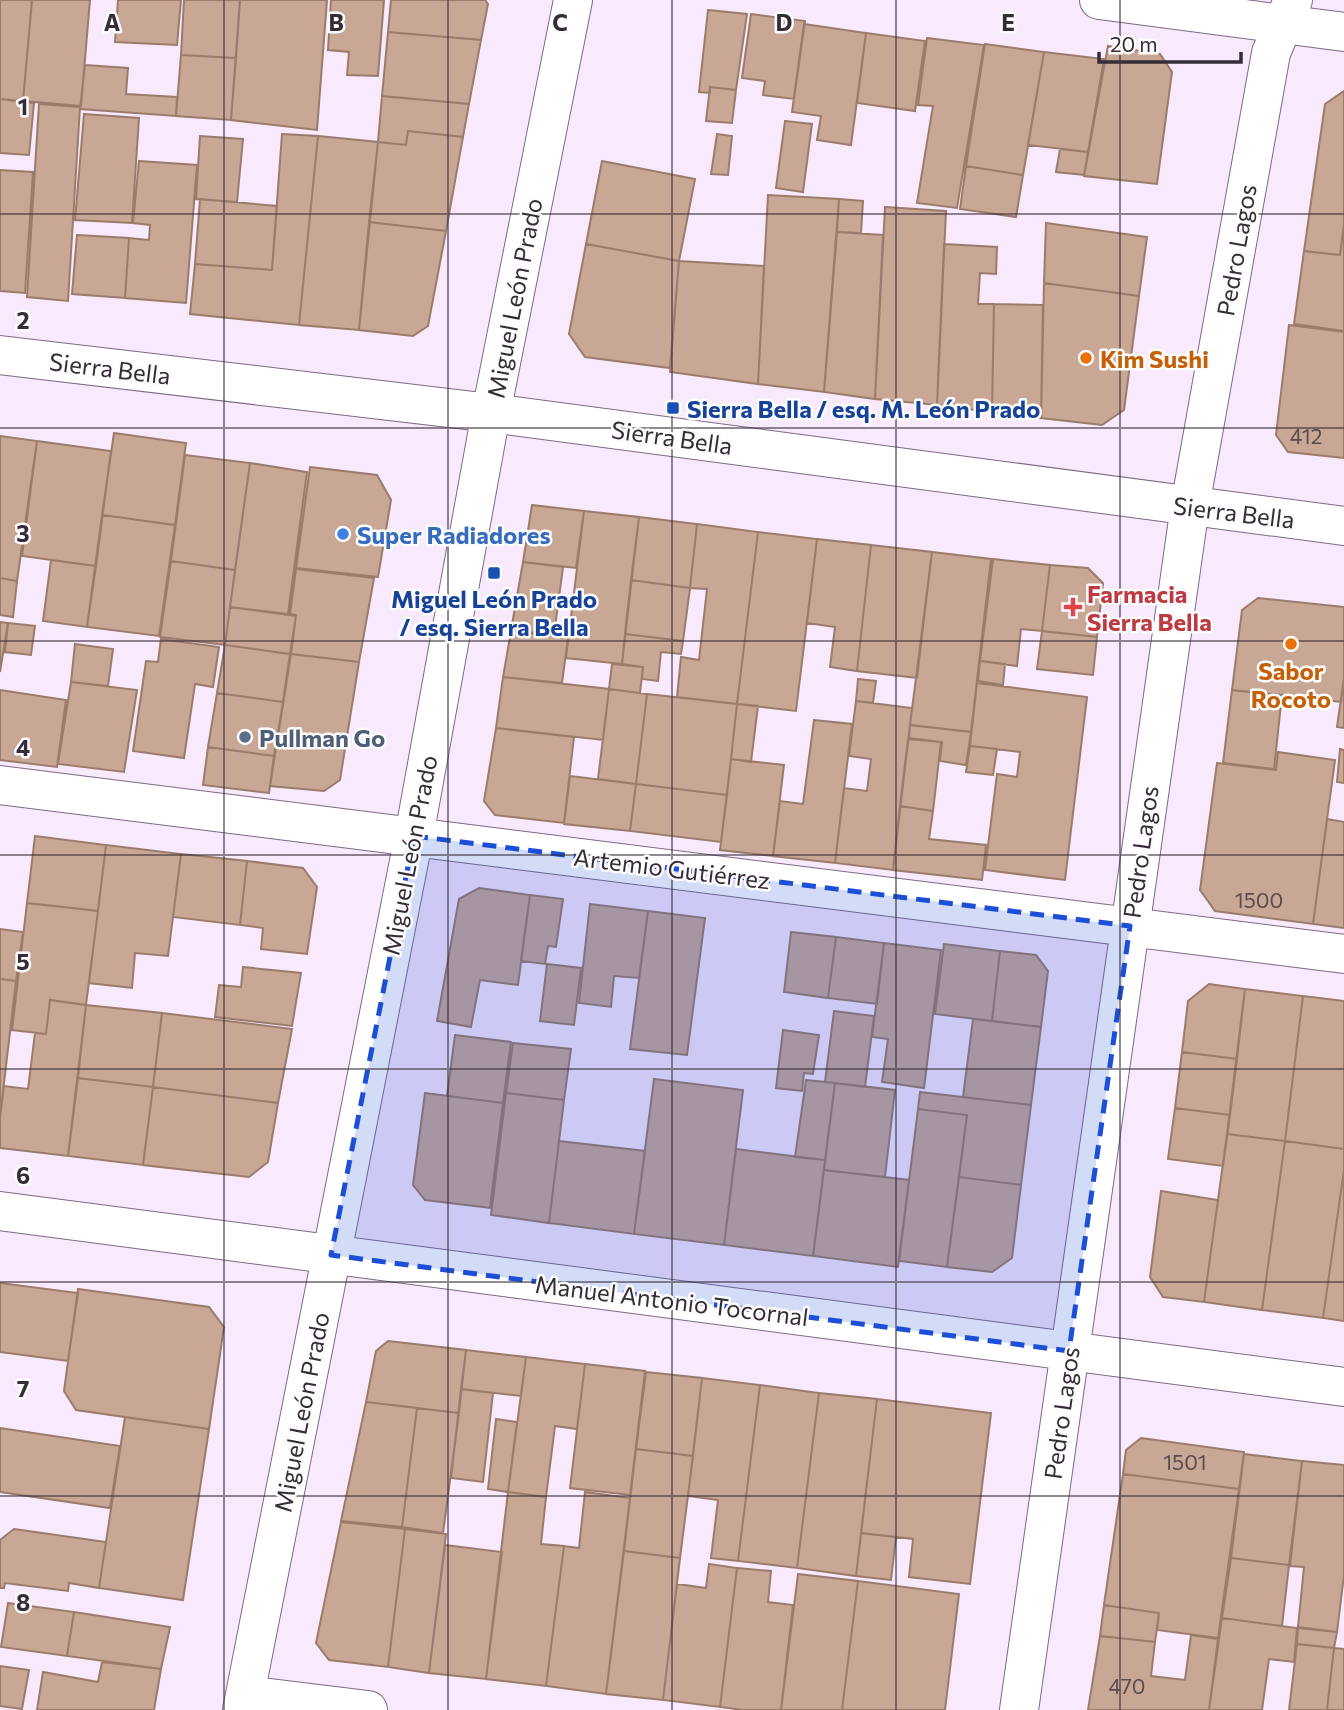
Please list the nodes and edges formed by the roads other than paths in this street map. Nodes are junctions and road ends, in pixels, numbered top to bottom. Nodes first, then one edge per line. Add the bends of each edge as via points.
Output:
1 (573, 0) edge
2 (1098, 0) edge
3 (1288, 12) edge
4 (1344, 32) edge
5 (0, 355) edge
6 (491, 413) junction
7 (1190, 506) junction
8 (1344, 526) edge
9 (0, 785) edge
10 (414, 836) junction
11 (1130, 926) junction
12 (1344, 954) edge
13 (0, 1211) edge
14 (331, 1255) junction
15 (1069, 1352) junction
16 (1344, 1387) edge
17 (243, 1702) edge
18 (368, 1710) edge
19 (1019, 1710) edge

1 - 6 street, Miguel León Prado
2 - 3 street
3 - 4 street
3 - 7 street, Pedro Lagos via 1271,52
5 - 6 street, Sierra Bella
6 - 7 street, Sierra Bella
6 - 10 street, Miguel León Prado
7 - 8 street, Sierra Bella
7 - 11 street, Pedro Lagos
9 - 10 street, Artemio Gutiérrez
10 - 11 street, Artemio Gutiérrez
10 - 14 street, Miguel León Prado
11 - 12 street, Artemio Gutiérrez
11 - 15 street, Pedro Lagos
13 - 14 street, Manuel Antonio Tocornal
14 - 15 street, Manuel Antonio Tocornal
14 - 17 street, Miguel León Prado
15 - 16 street, Manuel Antonio Tocornal
15 - 19 street, Pedro Lagos
17 - 18 street

